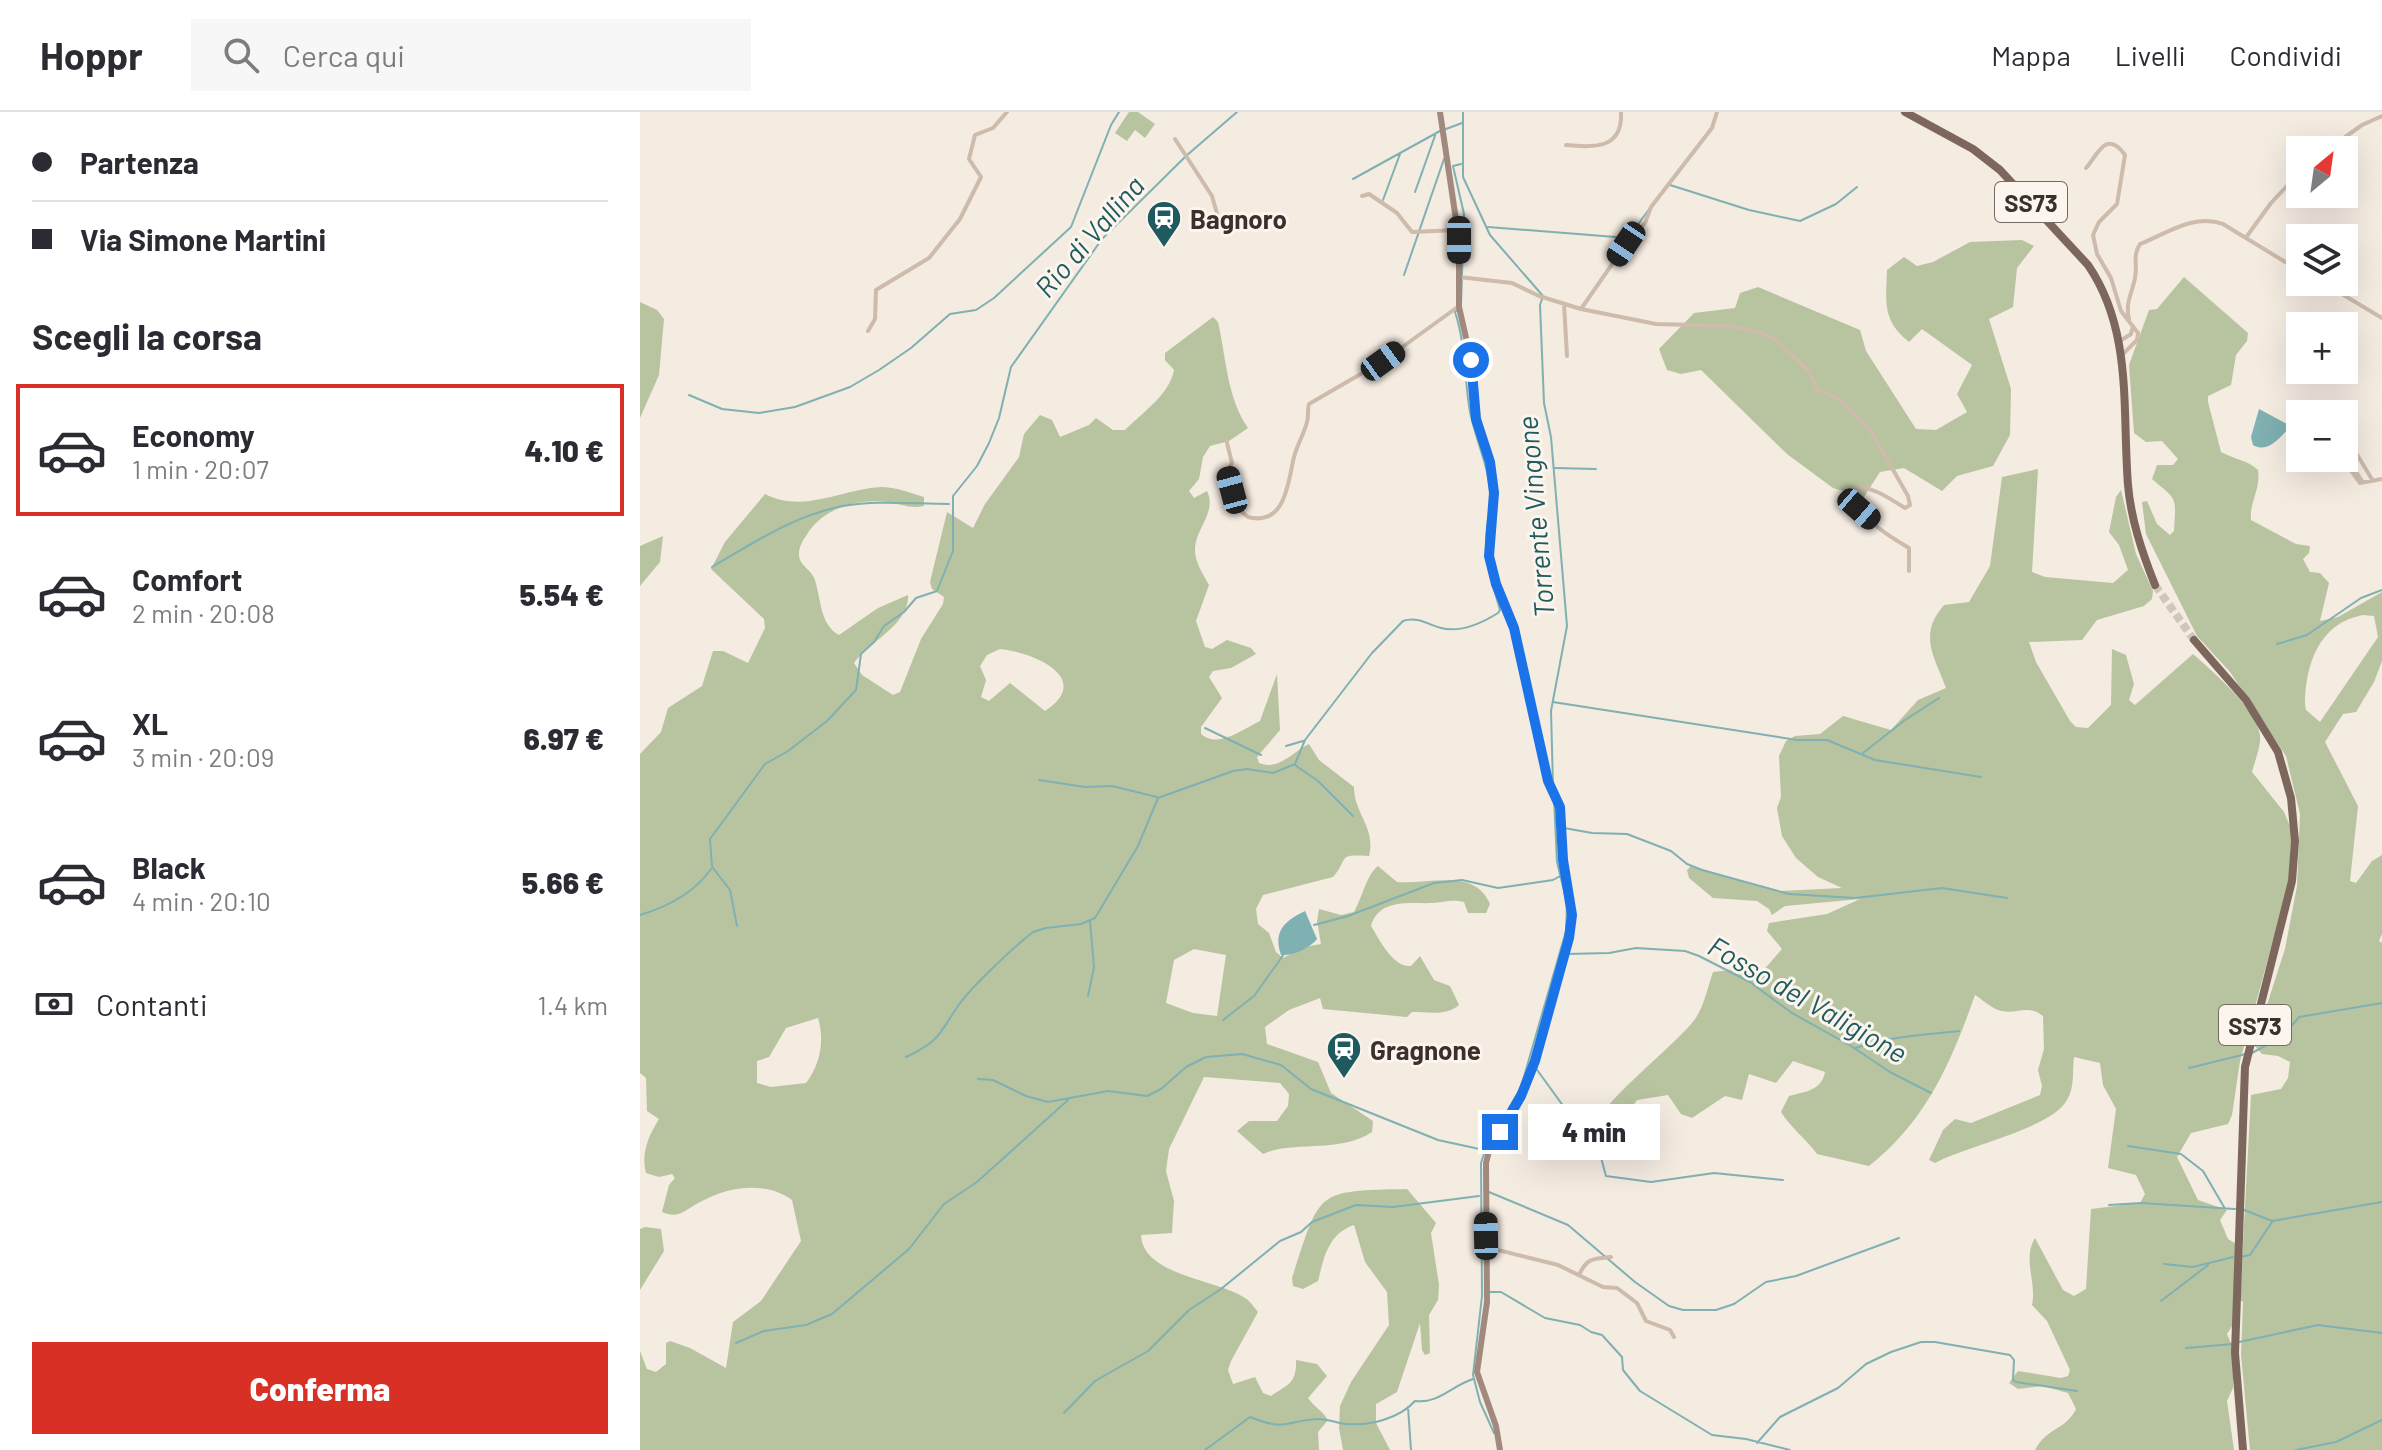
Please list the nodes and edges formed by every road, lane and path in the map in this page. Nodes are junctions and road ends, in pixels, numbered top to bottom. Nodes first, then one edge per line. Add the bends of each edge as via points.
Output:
1 (1007, 112) edge
2 (1440, 112) edge
3 (1621, 112) edge
4 (1717, 112) edge
5 (1905, 112) edge
6 (2382, 116) edge
7 (2345, 136) edge
8 (1175, 139) dead end
9 (1566, 145) dead end
10 (2086, 168) dead end
11 (2286, 187) edge
12 (1362, 196) dead end
13 (1220, 224) dead end
14 (1457, 230) junction
15 (2247, 236) junction
16 (2286, 262) edge
17 (1459, 277) junction
18 (2345, 296) edge
19 (1564, 304) junction
20 (1459, 306) junction
21 (1581, 309) junction
22 (2382, 318) edge
23 (2132, 323) junction
24 (868, 331) dead end
25 (2124, 339) junction
26 (2130, 345) junction
27 (2122, 355) junction
28 (1567, 356) dead end
29 (1226, 439) dead end
30 (2358, 456) edge
31 (2351, 472) edge
32 (2382, 479) edge
33 (2373, 481) junction
34 (1909, 571) dead end
35 (2155, 585) tunnel mouth
36 (2194, 640) tunnel mouth
37 (1486, 1247) junction
38 (1609, 1257) dead end
39 (1580, 1273) junction
40 (1674, 1337) dead end
41 (2243, 1447) edge
42 (1500, 1450) edge

1 - 24 street via 993,128 975,135 969,159 981,177 960,219 929,258 876,290 875,319
2 - 14 street
3 - 9 street via 1622,124 1611,141 1593,148
4 - 21 street via 1712,128
5 - 25 main road, SS73 via 2000,170 2088,265
6 - 7 street
8 - 13 street via 1212,196
10 - 23 street via 2105,145 2125,155 2117,204 2093,235 2121,311
11 - 15 street
12 - 14 street via 1369,194 1397,213 1412,232
14 - 17 street
15 - 16 street
15 - 23 street via 2215,221 2199,221 2140,244 2127,303
17 - 19 street via 1512,283
17 - 20 street
18 - 22 street
19 - 21 street
19 - 28 street
20 - 29 street via 1383,361 1309,404 1289,488 1267,517 1248,517 1237,508 1227,472 1232,463
20 - 37 street via 1476,419 1494,493 1489,556 1514,628 1556,798 1572,915 1534,1064 1490,1147
21 - 34 street via 1656,324 1731,326 1776,340 1808,370 1818,390 1840,399 1872,433 1910,505 1905,508 1875,489 1859,487 1852,498 1909,548
23 - 25 street
23 - 26 street via 2139,336
25 - 26 street
25 - 27 main road, SS73
26 - 27 street
27 - 35 main road, SS73 via 2130,499
30 - 33 street
31 - 33 street via 2363,483
32 - 33 street
36 - 41 main road, SS73 via 2246,700 2278,752 2291,798 2295,841 2294,875 2245,1067 2235,1345
37 - 39 street
37 - 42 street via 1477,1375
38 - 39 street via 1594,1257
39 - 40 street via 1603,1287 1617,1288 1637,1303 1646,1321 1670,1330

